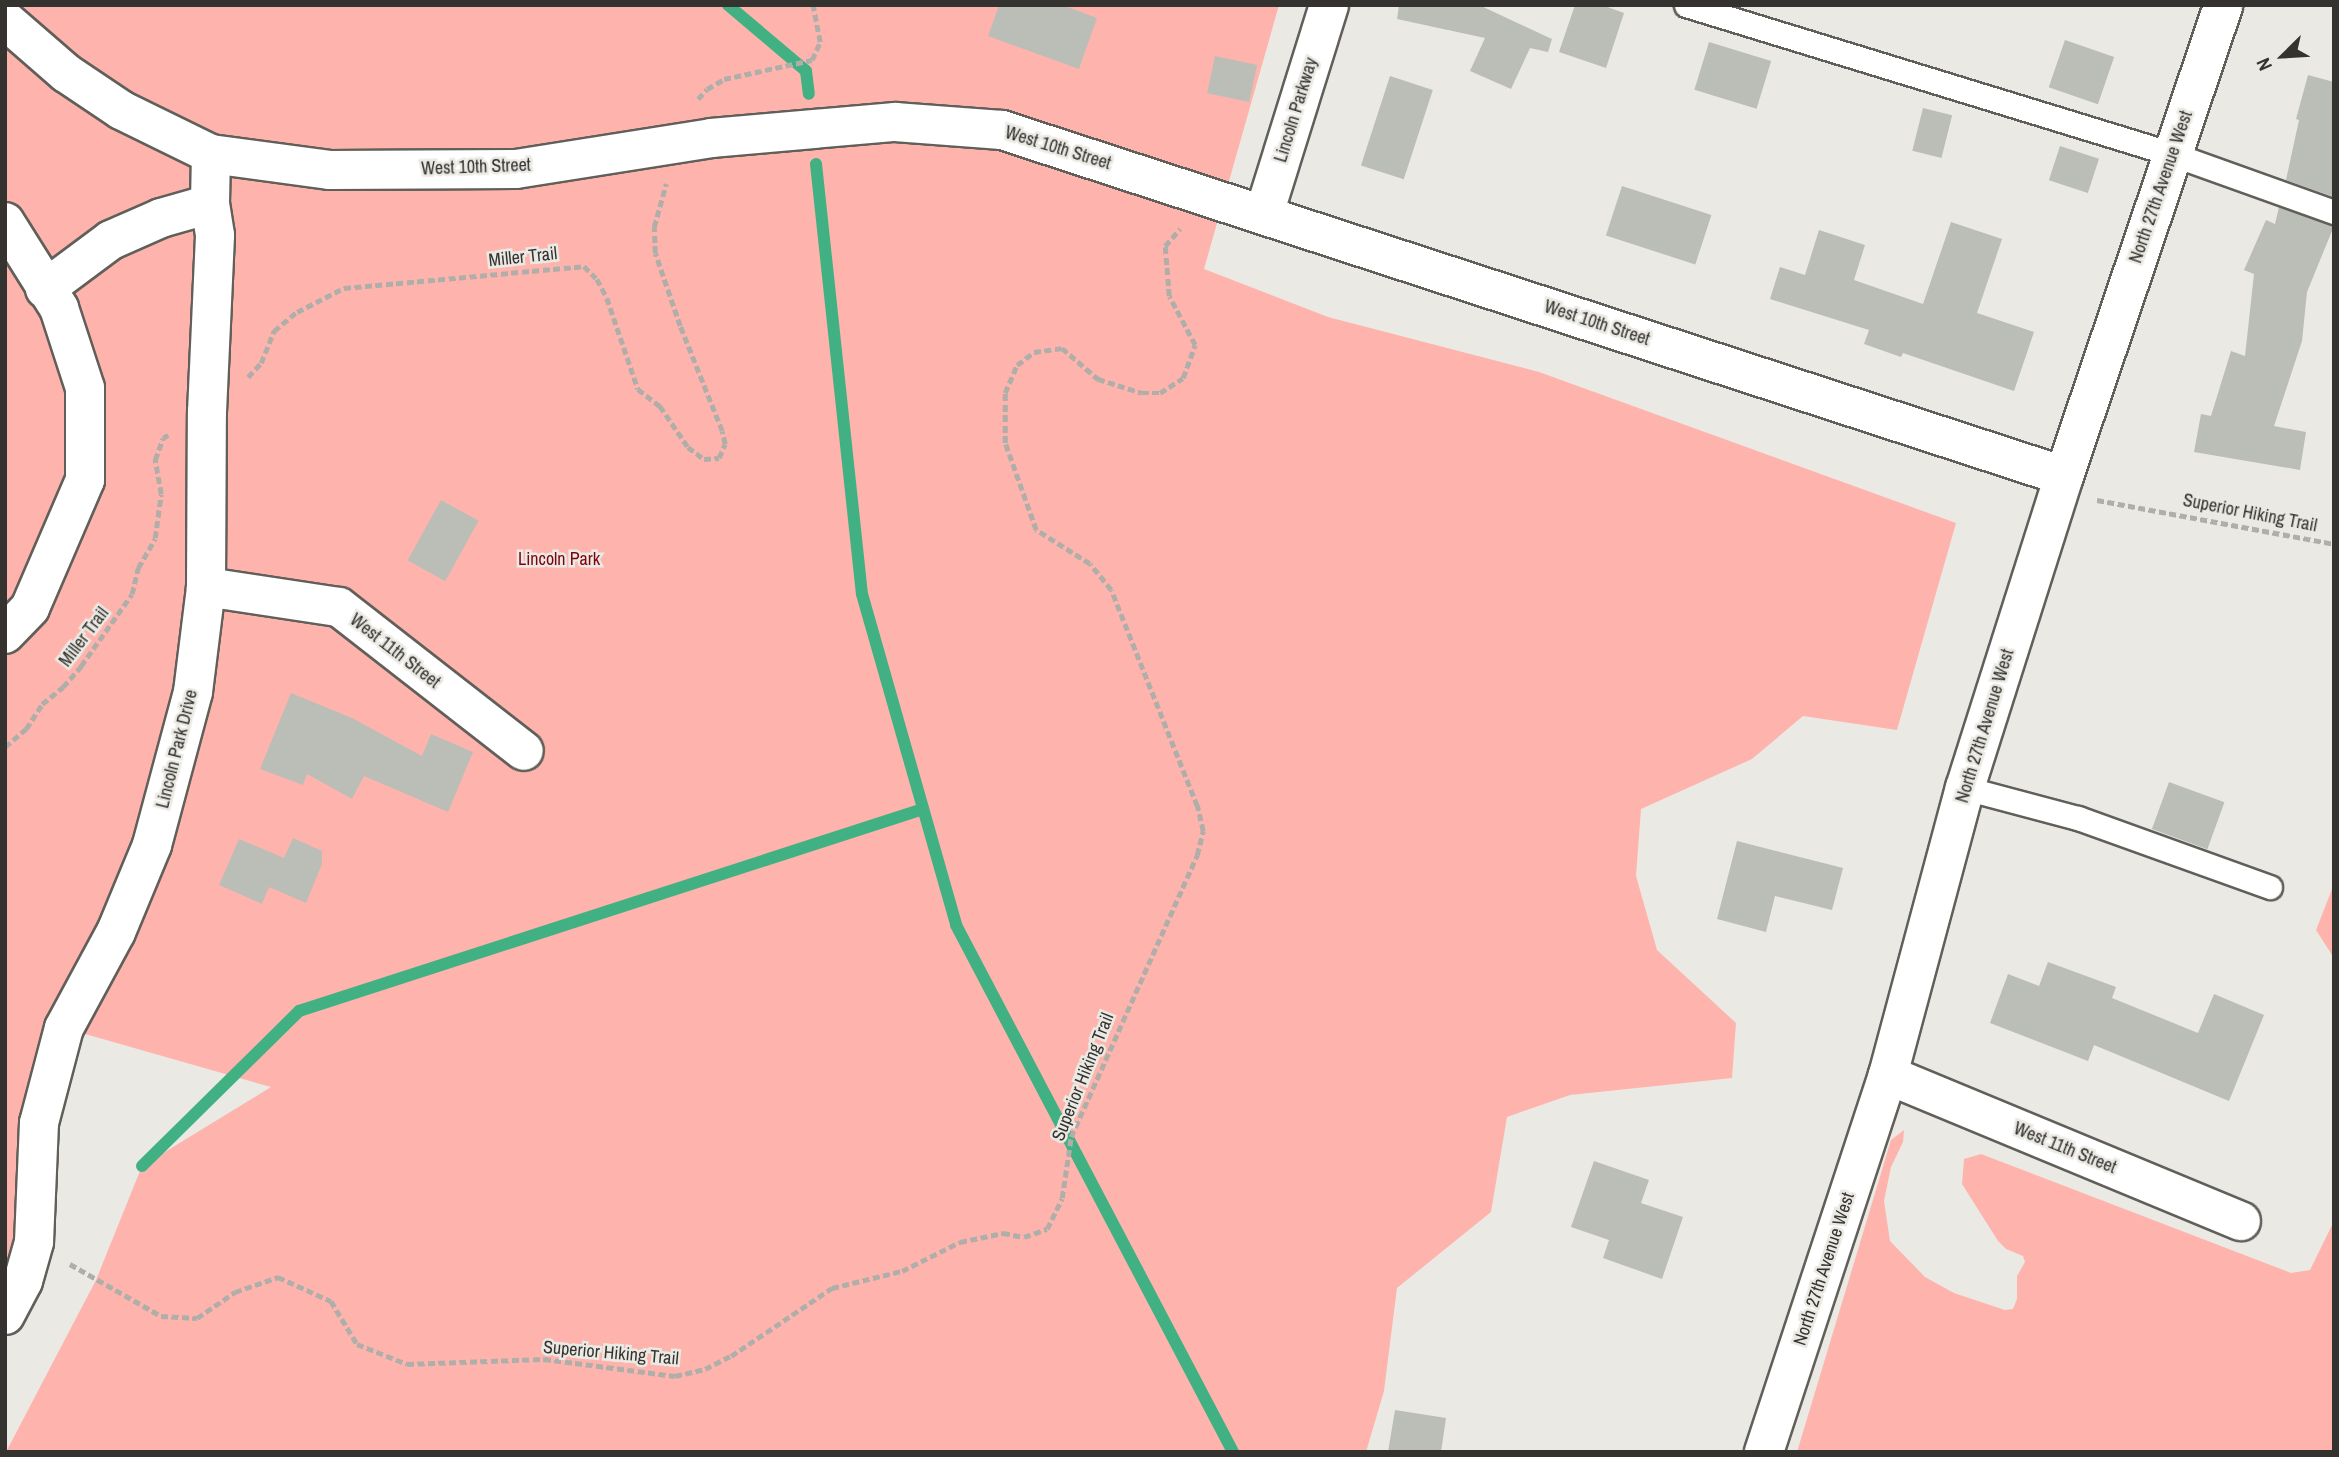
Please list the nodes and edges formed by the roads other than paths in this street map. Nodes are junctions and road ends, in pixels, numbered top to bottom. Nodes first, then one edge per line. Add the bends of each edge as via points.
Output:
1 (1329, 5) edge
2 (1686, 5) edge
3 (2223, 5) edge
4 (5, 20) edge
5 (211, 154) junction
6 (2172, 154) junction
7 (210, 204) junction
8 (2334, 212) edge
9 (1264, 214) junction
10 (5, 222) edge
11 (45, 289) junction
12 (2064, 476) junction
13 (206, 587) junction
14 (5, 634) edge
15 (524, 751) dead end
16 (1965, 788) junction
17 (2270, 887) dead end
18 (1888, 1075) junction
19 (2241, 1221) dead end
20 (5, 1315) edge
21 (1764, 1452) edge

1 - 9 street, Lincoln Parkway
2 - 6 lane
3 - 6 street, North 27th Avenue West
4 - 5 street, West 10th Street via 66,73 121,110
5 - 7 street, Lincoln Park Drive
5 - 9 street, West 10th Street via 329,170 516,169 672,144 895,122 1002,130
6 - 8 lane
6 - 12 street, North 27th Avenue West
7 - 11 street via 161,218 111,240
7 - 13 street, Lincoln Park Drive via 215,235 206,412
9 - 12 street, West 10th Street
10 - 11 street
11 - 14 street via 60,308 85,388 85,480 30,608
12 - 16 street, North 27th Avenue West
13 - 15 street, West 11th Street via 339,607
13 - 20 street, Lincoln Park Drive via 193,692 152,845 116,932 64,1028 39,1123 34,1242 23,1281
16 - 17 lane via 2077,818
16 - 18 street, North 27th Avenue West
18 - 19 street, West 11th Street
18 - 21 street, North 27th Avenue West

